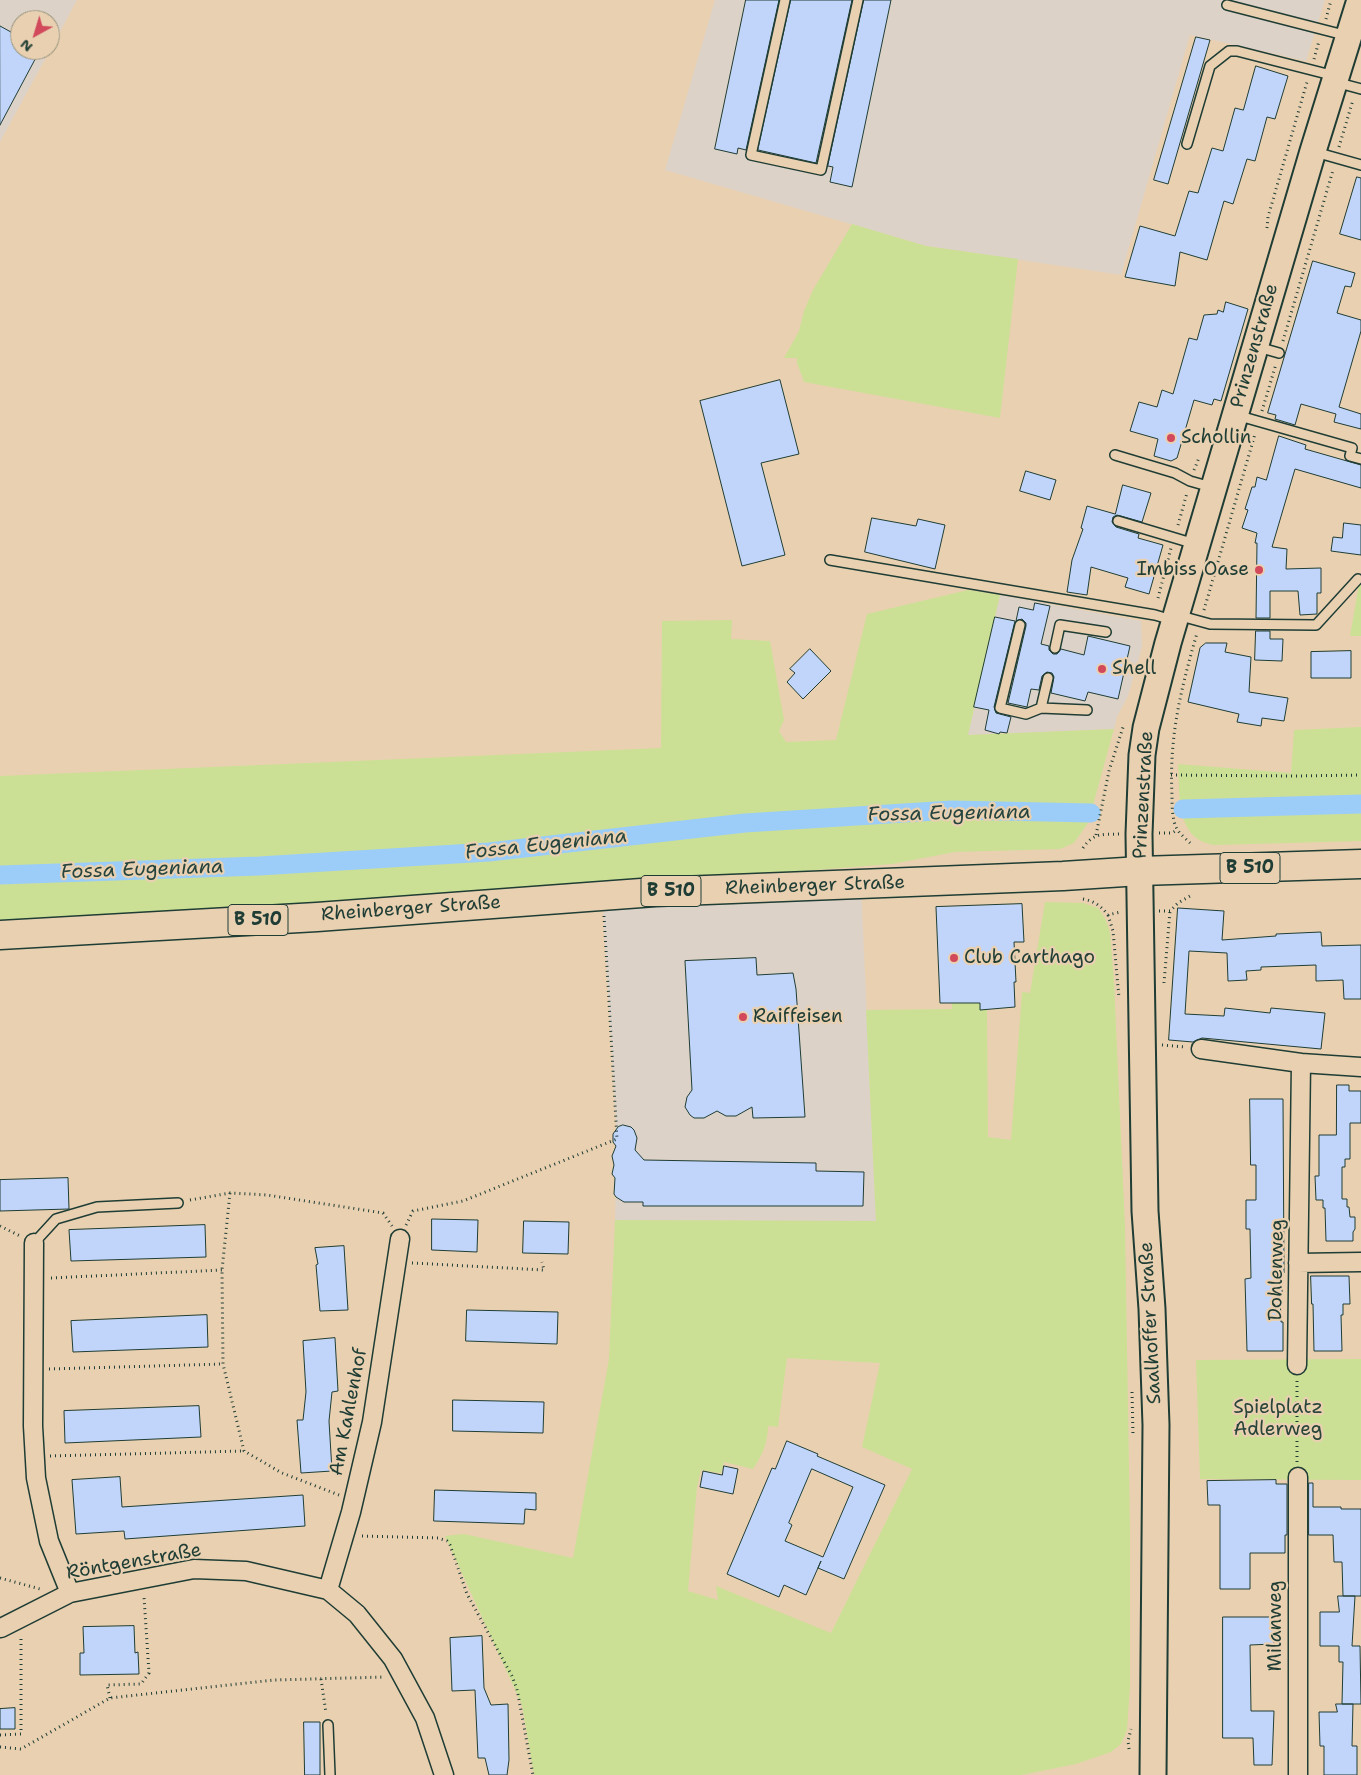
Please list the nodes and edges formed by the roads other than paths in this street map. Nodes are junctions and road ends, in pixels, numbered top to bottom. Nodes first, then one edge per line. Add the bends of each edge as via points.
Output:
1 (785, 0) edge
2 (858, 0) edge
3 (1360, 1) edge
4 (1227, 5) dead end
5 (1348, 36) junction
6 (1347, 84) edge
7 (1187, 144) dead end
8 (1313, 151) junction
9 (1361, 165) edge
10 (1255, 346) junction
11 (1279, 353) road end
12 (1235, 414) junction
13 (1115, 455) dead end
14 (1361, 459) edge
15 (1214, 488) junction
16 (1118, 521) dead end
17 (1197, 544) junction
18 (830, 560) dead end
19 (1358, 579) dead end
20 (1176, 618) junction
21 (1020, 625) dead end
22 (1106, 632) dead end
23 (1054, 648) dead end
24 (1048, 678) dead end
25 (1041, 708) junction
26 (1087, 710) dead end
27 (1361, 864) edge
28 (1140, 871) junction
29 (0, 935) edge
30 (1201, 1049) road end
31 (1301, 1062) junction
32 (1361, 1067) edge
33 (178, 1203) road end
34 (400, 1240) road end
35 (34, 1243) joint
36 (1361, 1262) edge
37 (1298, 1263) junction
38 (1297, 1365) road end
39 (1298, 1478) road end
40 (328, 1590) junction
41 (65, 1595) junction
42 (1, 1628) edge
43 (328, 1725) road end
44 (330, 1775) edge
45 (444, 1775) edge
46 (1153, 1775) edge
47 (1298, 1775) edge

1 - 2 lane via 751,155 821,170
3 - 5 main road, Prinzenstraße
4 - 5 lane
5 - 6 main road, Prinzenstraße
6 - 7 lane via 1311,69 1237,50 1229,51 1210,66
6 - 8 main road, Prinzenstraße
8 - 9 lane
8 - 10 main road, Prinzenstraße
10 - 11 lane
10 - 12 main road, Prinzenstraße
12 - 14 lane via 1352,448 1350,456
12 - 15 main road, Prinzenstraße
13 - 15 lane via 1175,472 1190,481
15 - 17 main road, Prinzenstraße
16 - 17 lane
17 - 20 main road, Prinzenstraße
18 - 20 lane
19 - 20 lane via 1316,625 1210,624
20 - 28 main road, Prinzenstraße via 1146,728 1141,785
21 - 25 lane via 1000,708 1026,714
22 - 23 lane via 1060,625
24 - 25 lane
25 - 26 lane
27 - 28 main road, Rheinberger Straße / B 510
28 - 29 main road, Rheinberger Straße / B 510 via 602,895 317,917
28 - 46 main road, Saalhoffer Straße via 1145,1211 1156,1425
30 - 31 street
31 - 32 street
31 - 37 street, Dohlenweg
33 - 35 lane via 96,1207 56,1218
34 - 40 street, Am Kahlenhof via 372,1422
35 - 41 street via 34,1456 49,1541
36 - 37 street
37 - 38 street, Dohlenweg
39 - 47 street, Milanweg
40 - 41 street, Röntgenstraße via 246,1570 194,1569
40 - 45 street, Röntgenstraße via 357,1614 393,1659 425,1718
41 - 42 street, Röntgenstraße
43 - 44 lane

